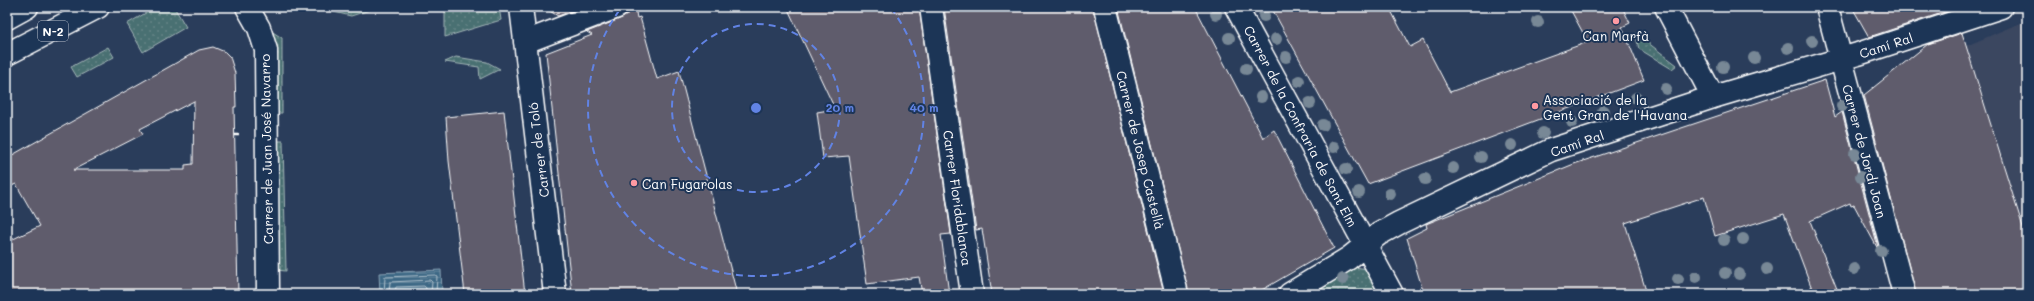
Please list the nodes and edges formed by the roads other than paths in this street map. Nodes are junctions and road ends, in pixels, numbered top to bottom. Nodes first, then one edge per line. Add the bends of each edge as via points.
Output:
1 (27, 7) edge
2 (98, 7) edge
3 (247, 7) edge
4 (521, 7) edge
5 (617, 7) edge
6 (931, 7) edge
7 (1105, 7) edge
8 (1236, 7) edge
9 (1666, 7) edge
10 (1827, 7) edge
11 (2001, 7) edge
12 (7, 18) edge
13 (525, 42) junction
14 (7, 54) edge
15 (1841, 59) junction
16 (1713, 97) junction
17 (1365, 246) junction
18 (268, 294) edge
19 (555, 294) edge
20 (972, 294) edge
21 (1176, 294) edge
22 (1290, 294) edge
23 (1392, 294) edge
24 (1904, 294) edge

1 - 12 street, N-2
2 - 14 street, N-2
3 - 18 street, Carrer de Juan José Navarro via 259,28 266,50
4 - 13 street, Carrer de Toló
5 - 13 street
6 - 20 street, Carrer Floridablanca
7 - 21 street, Carrer de Josep Castellà
8 - 17 street, Carrer de la Confraria de Sant Elm
9 - 16 street
10 - 15 street, Carrer de Jordi Joan
11 - 15 street, Camí Ral
13 - 19 street, Carrer de Toló
15 - 16 street, Camí Ral
15 - 24 street, Carrer de Jordi Joan
16 - 17 street, Camí Ral via 1551,150 1399,223 1379,234
17 - 22 street, Camí Ral
17 - 23 street, Carrer de la Confraria de Sant Elm

